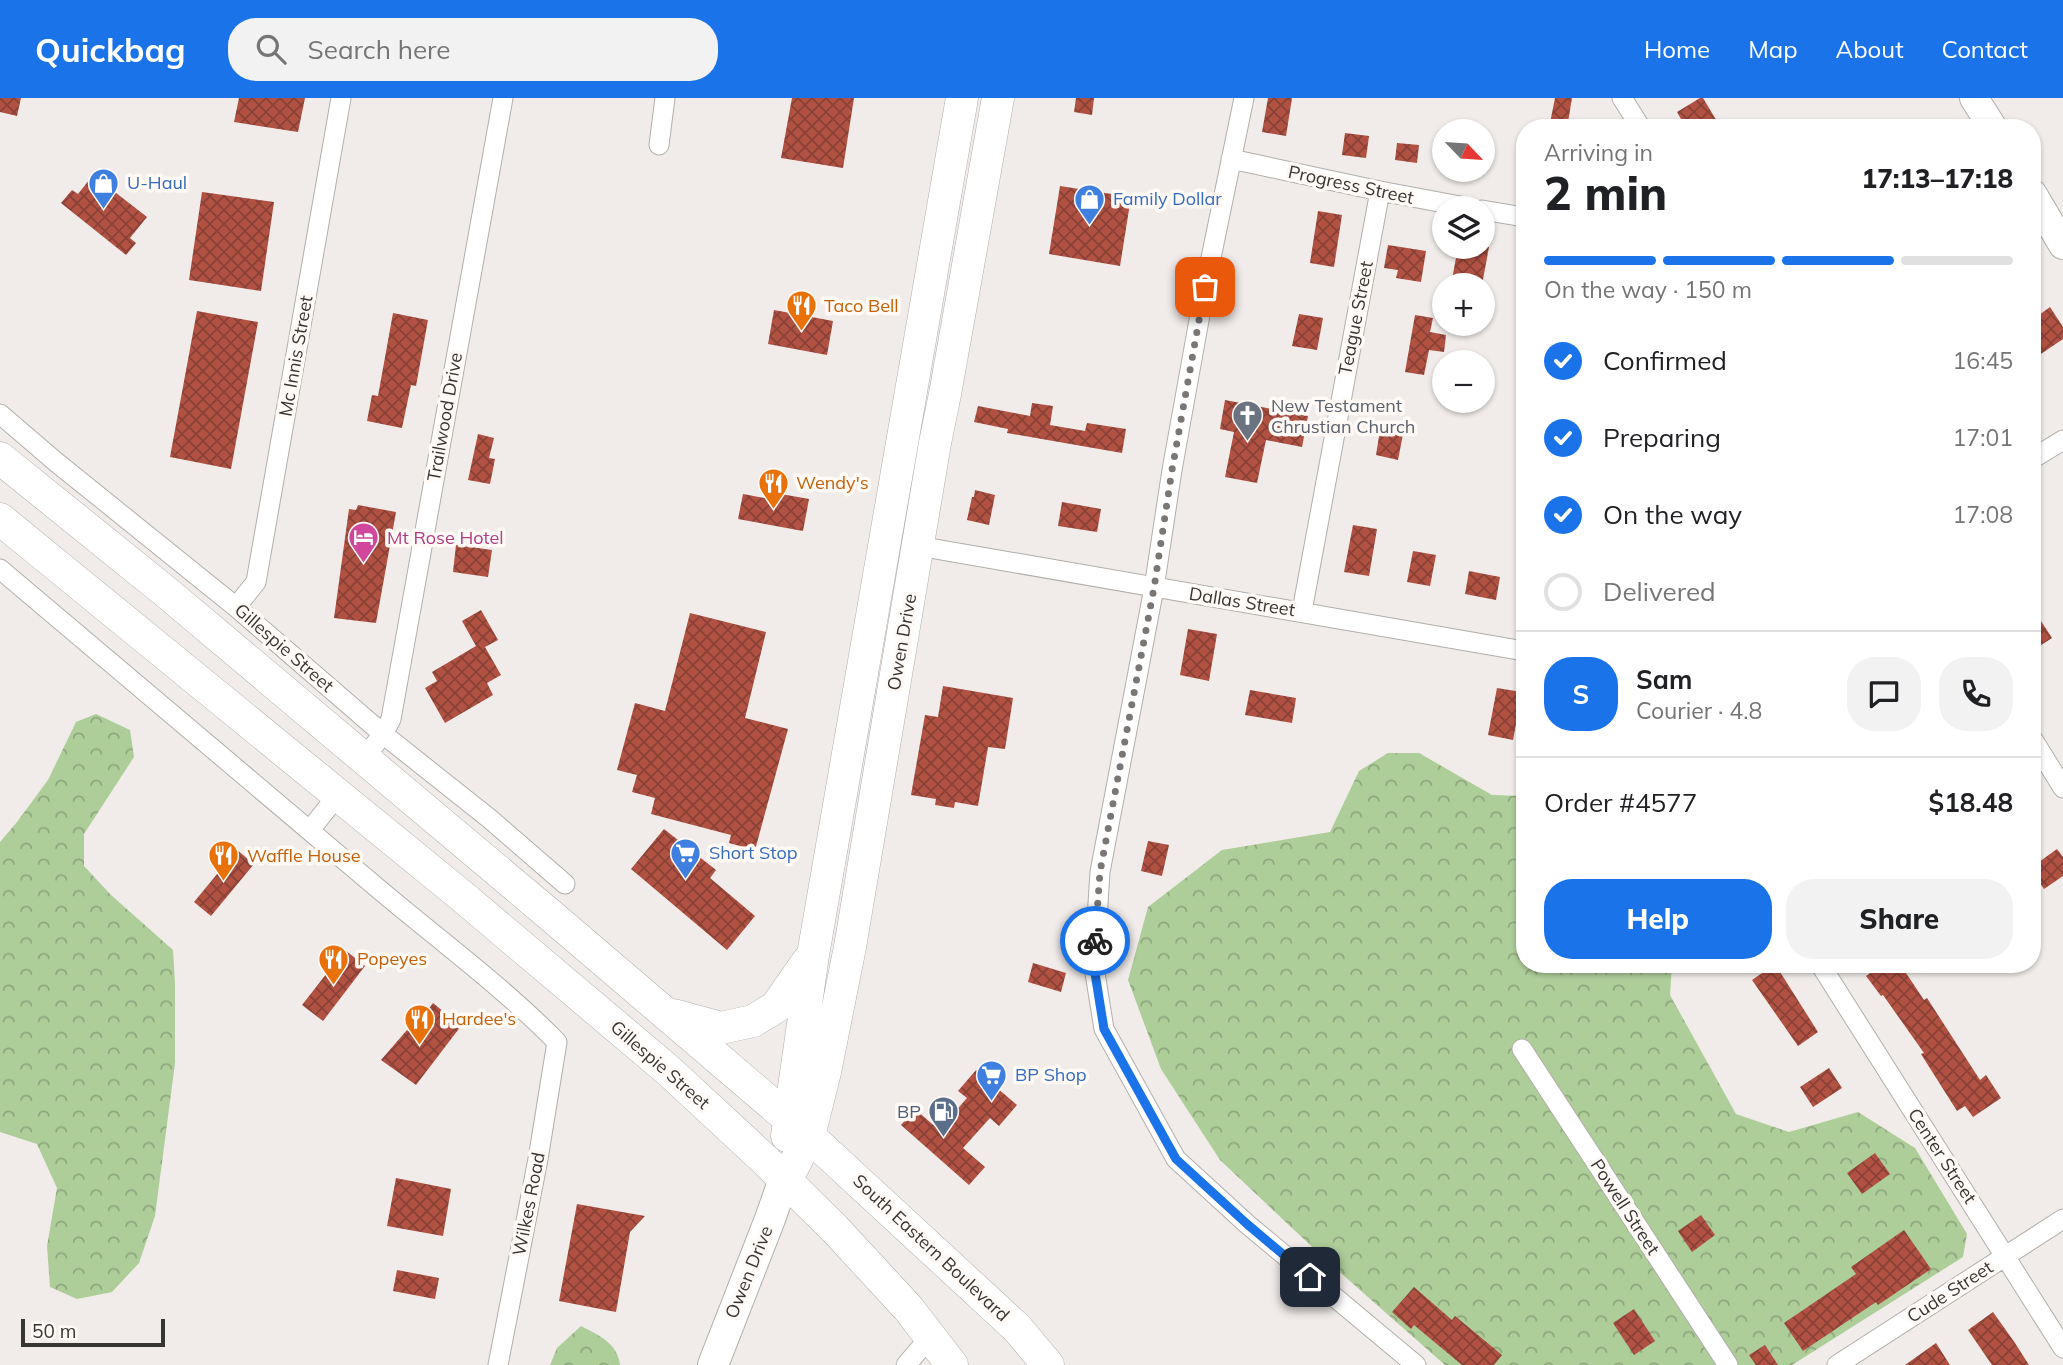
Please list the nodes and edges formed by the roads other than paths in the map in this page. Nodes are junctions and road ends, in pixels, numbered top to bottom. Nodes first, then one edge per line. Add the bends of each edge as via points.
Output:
1 (341, 98) edge
2 (503, 98) edge
3 (665, 98) edge
4 (962, 98) edge
5 (982, 98) edge
6 (998, 98) edge
7 (1244, 98) edge
8 (1622, 98) edge
9 (1974, 98) edge
10 (1635, 119) edge
11 (1987, 119) edge
12 (659, 145) dead end
13 (1231, 159) junction
14 (984, 170) junction
15 (1380, 191) junction
16 (1432, 201) edge
17 (2041, 208) edge
18 (1495, 212) edge
19 (1516, 216) edge
20 (2063, 245) edge
21 (931, 278) junction
22 (0, 414) edge
23 (2063, 440) edge
24 (2041, 453) edge
25 (0, 458) edge
26 (0, 519) edge
27 (918, 546) junction
28 (0, 569) edge
29 (1154, 588) junction
30 (236, 607) junction
31 (1301, 611) junction
32 (1516, 650) edge
33 (383, 734) junction
34 (2041, 753) edge
35 (364, 758) junction
36 (2063, 788) edge
37 (338, 796) junction
38 (310, 830) junction
39 (565, 884) dead end
40 (813, 955) junction
41 (1826, 973) edge
42 (665, 1013) junction
43 (1522, 1049) dead end
44 (799, 1128) junction
45 (784, 1179) junction
46 (2063, 1219) edge
47 (2006, 1255) junction
48 (930, 1337) junction
49 (2063, 1348) edge
50 (498, 1365) edge
51 (713, 1365) edge
52 (906, 1365) edge
53 (952, 1365) edge
54 (1048, 1365) edge
55 (1416, 1365) edge
56 (1728, 1365) edge
57 (1837, 1365) edge

1 - 30 street, Mc Innis Street via 256,582
2 - 33 street, Trailwood Drive via 391,719
3 - 12 street
4 - 21 highway, Owen Drive
5 - 14 highway via 977,142
6 - 14 highway, Owen Drive
7 - 13 street
8 - 10 street
9 - 11 main road
13 - 15 street, Progress Street
13 - 29 street
14 - 27 highway, Owen Drive
15 - 16 street, Progress Street
15 - 31 street, Teague Street
17 - 20 main road
18 - 19 street
21 - 27 highway via 943,297 902,533 905,542
21 - 40 highway, Owen Drive
22 - 30 street, Gillespie Street
23 - 24 street
25 - 35 highway
26 - 37 highway, Gillespie Street
27 - 29 street, Dallas Street
27 - 44 highway, Owen Drive via 825,1072
28 - 38 street
29 - 31 street, Dallas Street
29 - 55 street via 1100,872 1094,967 1104,1029 1176,1159
30 - 33 street, Gillespie Street
31 - 32 street, Dallas Street
33 - 35 street, Trailwood Drive
33 - 39 street, Gillespie Street
34 - 36 street
35 - 42 highway
37 - 38 street
37 - 45 highway, Gillespie Street via 669,1071
38 - 50 street, Wilkes Road via 525,1009 557,1042
40 - 42 highway via 776,1007 752,1021 721,1028
40 - 44 highway, Owen Drive
41 - 47 street, Center Street
42 - 44 highway
43 - 56 street, Powell Street
44 - 45 highway, Owen Drive
44 - 54 highway, South Eastern Boulevard via 1017,1328
45 - 48 highway via 852,1246
45 - 51 main road, Owen Drive
46 - 47 street, Cude Street
47 - 49 street, Center Street
47 - 57 street, Cude Street
48 - 52 street
48 - 53 highway

